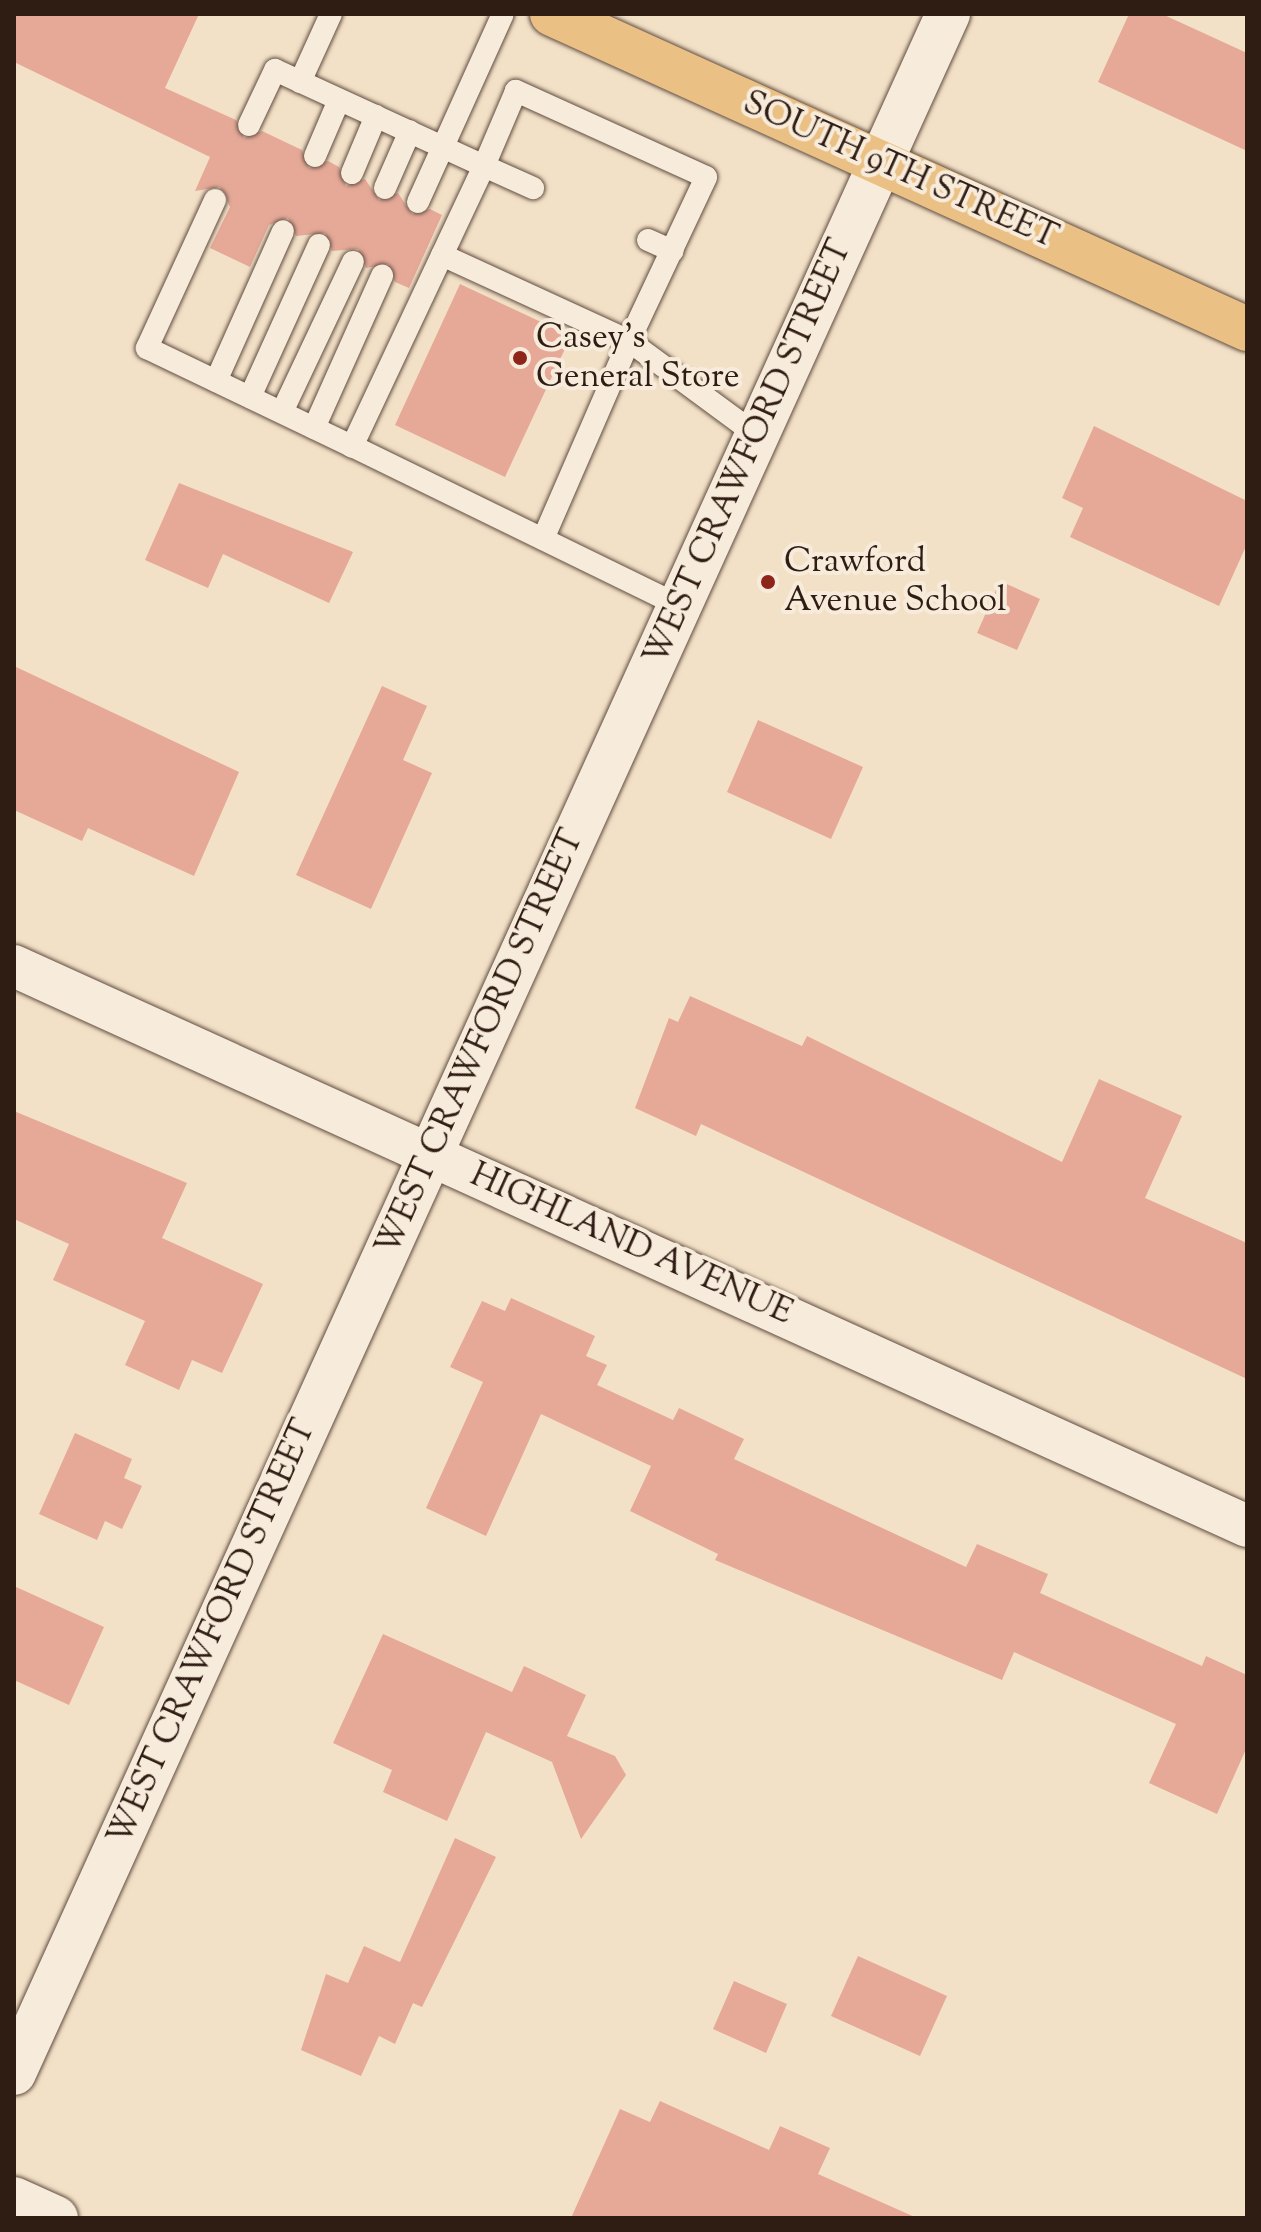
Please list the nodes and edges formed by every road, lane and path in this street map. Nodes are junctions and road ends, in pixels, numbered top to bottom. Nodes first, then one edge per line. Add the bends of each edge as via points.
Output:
1 (331, 14) edge
2 (503, 14) edge
3 (552, 14) edge
4 (948, 14) edge
5 (300, 82) junction
6 (339, 100) junction
7 (376, 116) junction
8 (249, 125) dead end
9 (410, 131) junction
10 (443, 147) junction
11 (315, 156) dead end
12 (881, 162) junction
13 (484, 166) junction
14 (352, 173) dead end
15 (385, 188) dead end
16 (533, 188) dead end
17 (215, 200) dead end
18 (418, 202) dead end
19 (283, 231) dead end
20 (648, 240) dead end
21 (319, 245) dead end
22 (673, 251) junction
23 (442, 255) junction
24 (353, 262) dead end
25 (382, 276) dead end
26 (1247, 329) edge
27 (629, 341) junction
28 (216, 381) junction
29 (250, 397) junction
30 (282, 412) junction
31 (314, 428) junction
32 (758, 436) junction
33 (352, 446) junction
34 (543, 539) junction
35 (680, 606) junction
36 (14, 966) edge
37 (431, 1155) junction
38 (1247, 1526) edge
39 (14, 2073) edge
40 (14, 2199) edge
41 (56, 2218) edge

1 - 5 lane
2 - 10 lane
3 - 12 main road, SOUTH 9TH STREET
4 - 12 main road, WEST CRAWFORD STREET
5 - 6 lane
5 - 8 lane via 275,70
6 - 7 lane
6 - 11 lane
7 - 9 lane
7 - 14 lane
9 - 10 lane
9 - 15 lane
10 - 13 lane
10 - 18 lane
12 - 26 main road, SOUTH 9TH STREET
12 - 32 main road, WEST CRAWFORD STREET
13 - 16 lane
13 - 22 lane via 516,91 706,177
13 - 23 lane
17 - 28 lane via 147,348
19 - 28 lane
20 - 22 lane
21 - 29 lane
22 - 27 lane
23 - 27 lane
23 - 33 lane
24 - 30 lane
25 - 31 lane
27 - 32 lane
27 - 34 lane
28 - 29 lane
29 - 30 lane
30 - 31 lane
31 - 33 lane
32 - 35 main road, WEST CRAWFORD STREET
33 - 34 lane
34 - 35 lane
35 - 37 main road, WEST CRAWFORD STREET
36 - 37 street, HIGHLAND AVENUE
37 - 38 street, HIGHLAND AVENUE
37 - 39 main road, WEST CRAWFORD STREET
40 - 41 main road

